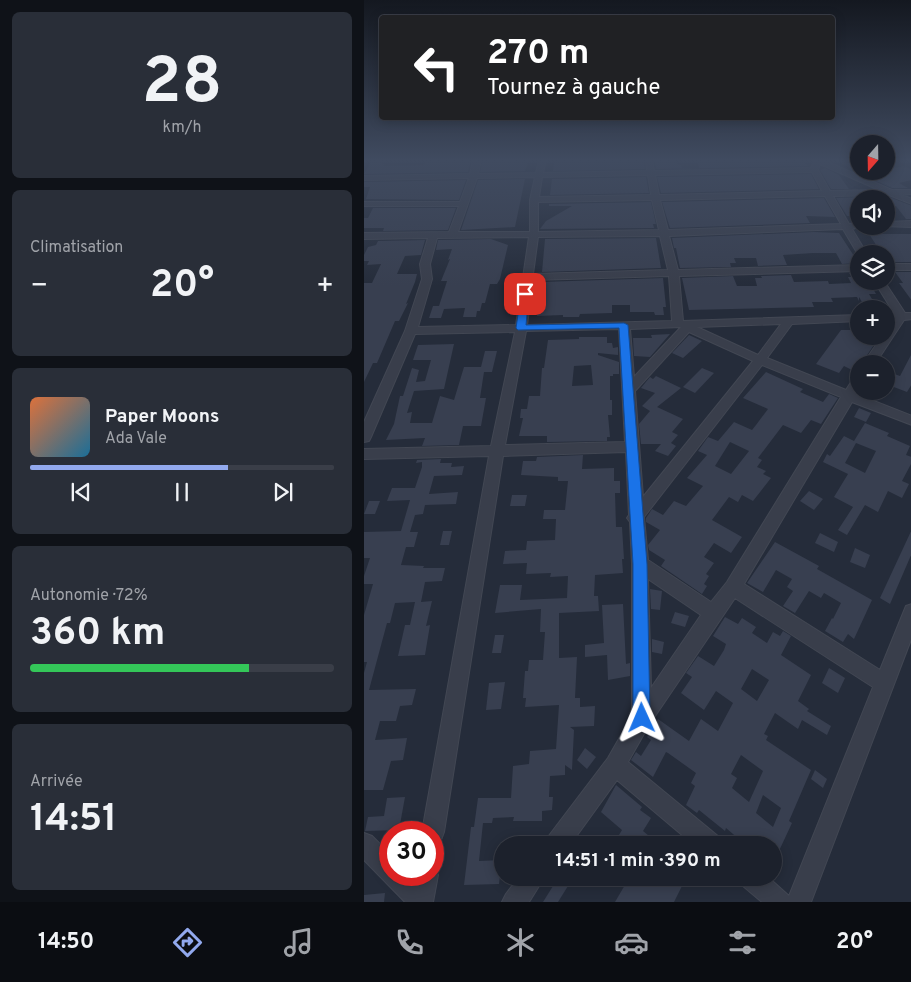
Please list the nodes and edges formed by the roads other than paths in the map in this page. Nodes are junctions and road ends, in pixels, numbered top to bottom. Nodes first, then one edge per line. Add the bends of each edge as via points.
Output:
1 (534, 202) edge
2 (656, 202) edge
3 (832, 202) edge
4 (364, 204) edge
5 (464, 204) joint
6 (911, 224) edge
7 (895, 225) edge
8 (846, 226) junction
9 (850, 226) edge
10 (534, 233) junction
11 (665, 233) junction
12 (453, 234) junction
13 (433, 235) junction
14 (367, 236) edge
15 (857, 245) edge
16 (364, 247) edge
17 (895, 267) edge
18 (911, 267) edge
19 (850, 268) edge
20 (674, 273) junction
21 (527, 276) junction
22 (886, 290) edge
23 (906, 316) edge
24 (850, 318) edge
25 (789, 320) junction
26 (624, 325) junction
27 (684, 325) junction
28 (521, 328) junction
29 (411, 331) junction
30 (876, 355) edge
31 (760, 360) junction
32 (629, 389) junction
33 (850, 392) edge
34 (848, 395) junction
35 (911, 421) edge
36 (364, 437) edge
37 (633, 447) junction
38 (497, 451) junction
39 (364, 454) edge
40 (636, 518) junction
41 (640, 564) junction
42 (733, 587) junction
43 (911, 612) edge
44 (712, 613) junction
45 (885, 684) junction
46 (642, 718) junction
47 (615, 765) junction
48 (435, 821) edge
49 (563, 836) edge
50 (700, 836) edge
51 (364, 844) edge
52 (379, 859) edge
53 (406, 886) edge
54 (424, 886) edge
55 (526, 886) edge
56 (760, 886) edge
57 (421, 901) edge
58 (514, 902) edge
59 (780, 902) edge
60 (799, 902) edge

1 - 10 street
2 - 11 street
3 - 8 street
4 - 5 street
5 - 12 street
6 - 7 street
8 - 9 street
8 - 11 street
8 - 15 street
10 - 11 street
10 - 12 street
10 - 21 street
11 - 20 street
12 - 13 street
13 - 14 street
13 - 29 street via 425,264 427,279
14 - 16 street
17 - 18 street
19 - 20 street
20 - 21 street
20 - 27 street
21 - 28 street
22 - 23 street
23 - 30 street
24 - 25 street
25 - 27 street
25 - 31 street
26 - 27 street
26 - 28 street
26 - 32 street
27 - 31 street
27 - 32 street
28 - 29 street
28 - 38 street
29 - 36 street
31 - 34 street
31 - 40 street
32 - 37 street
33 - 34 street
34 - 35 street
34 - 42 street
37 - 38 street
37 - 40 street
38 - 39 street
38 - 48 street
40 - 41 street
41 - 44 street
41 - 46 street
42 - 44 street
42 - 45 street
43 - 45 street
44 - 46 street
45 - 60 street
46 - 47 street
47 - 49 street
47 - 50 street
51 - 52 street
53 - 57 street
54 - 57 street
55 - 58 street
56 - 59 street

